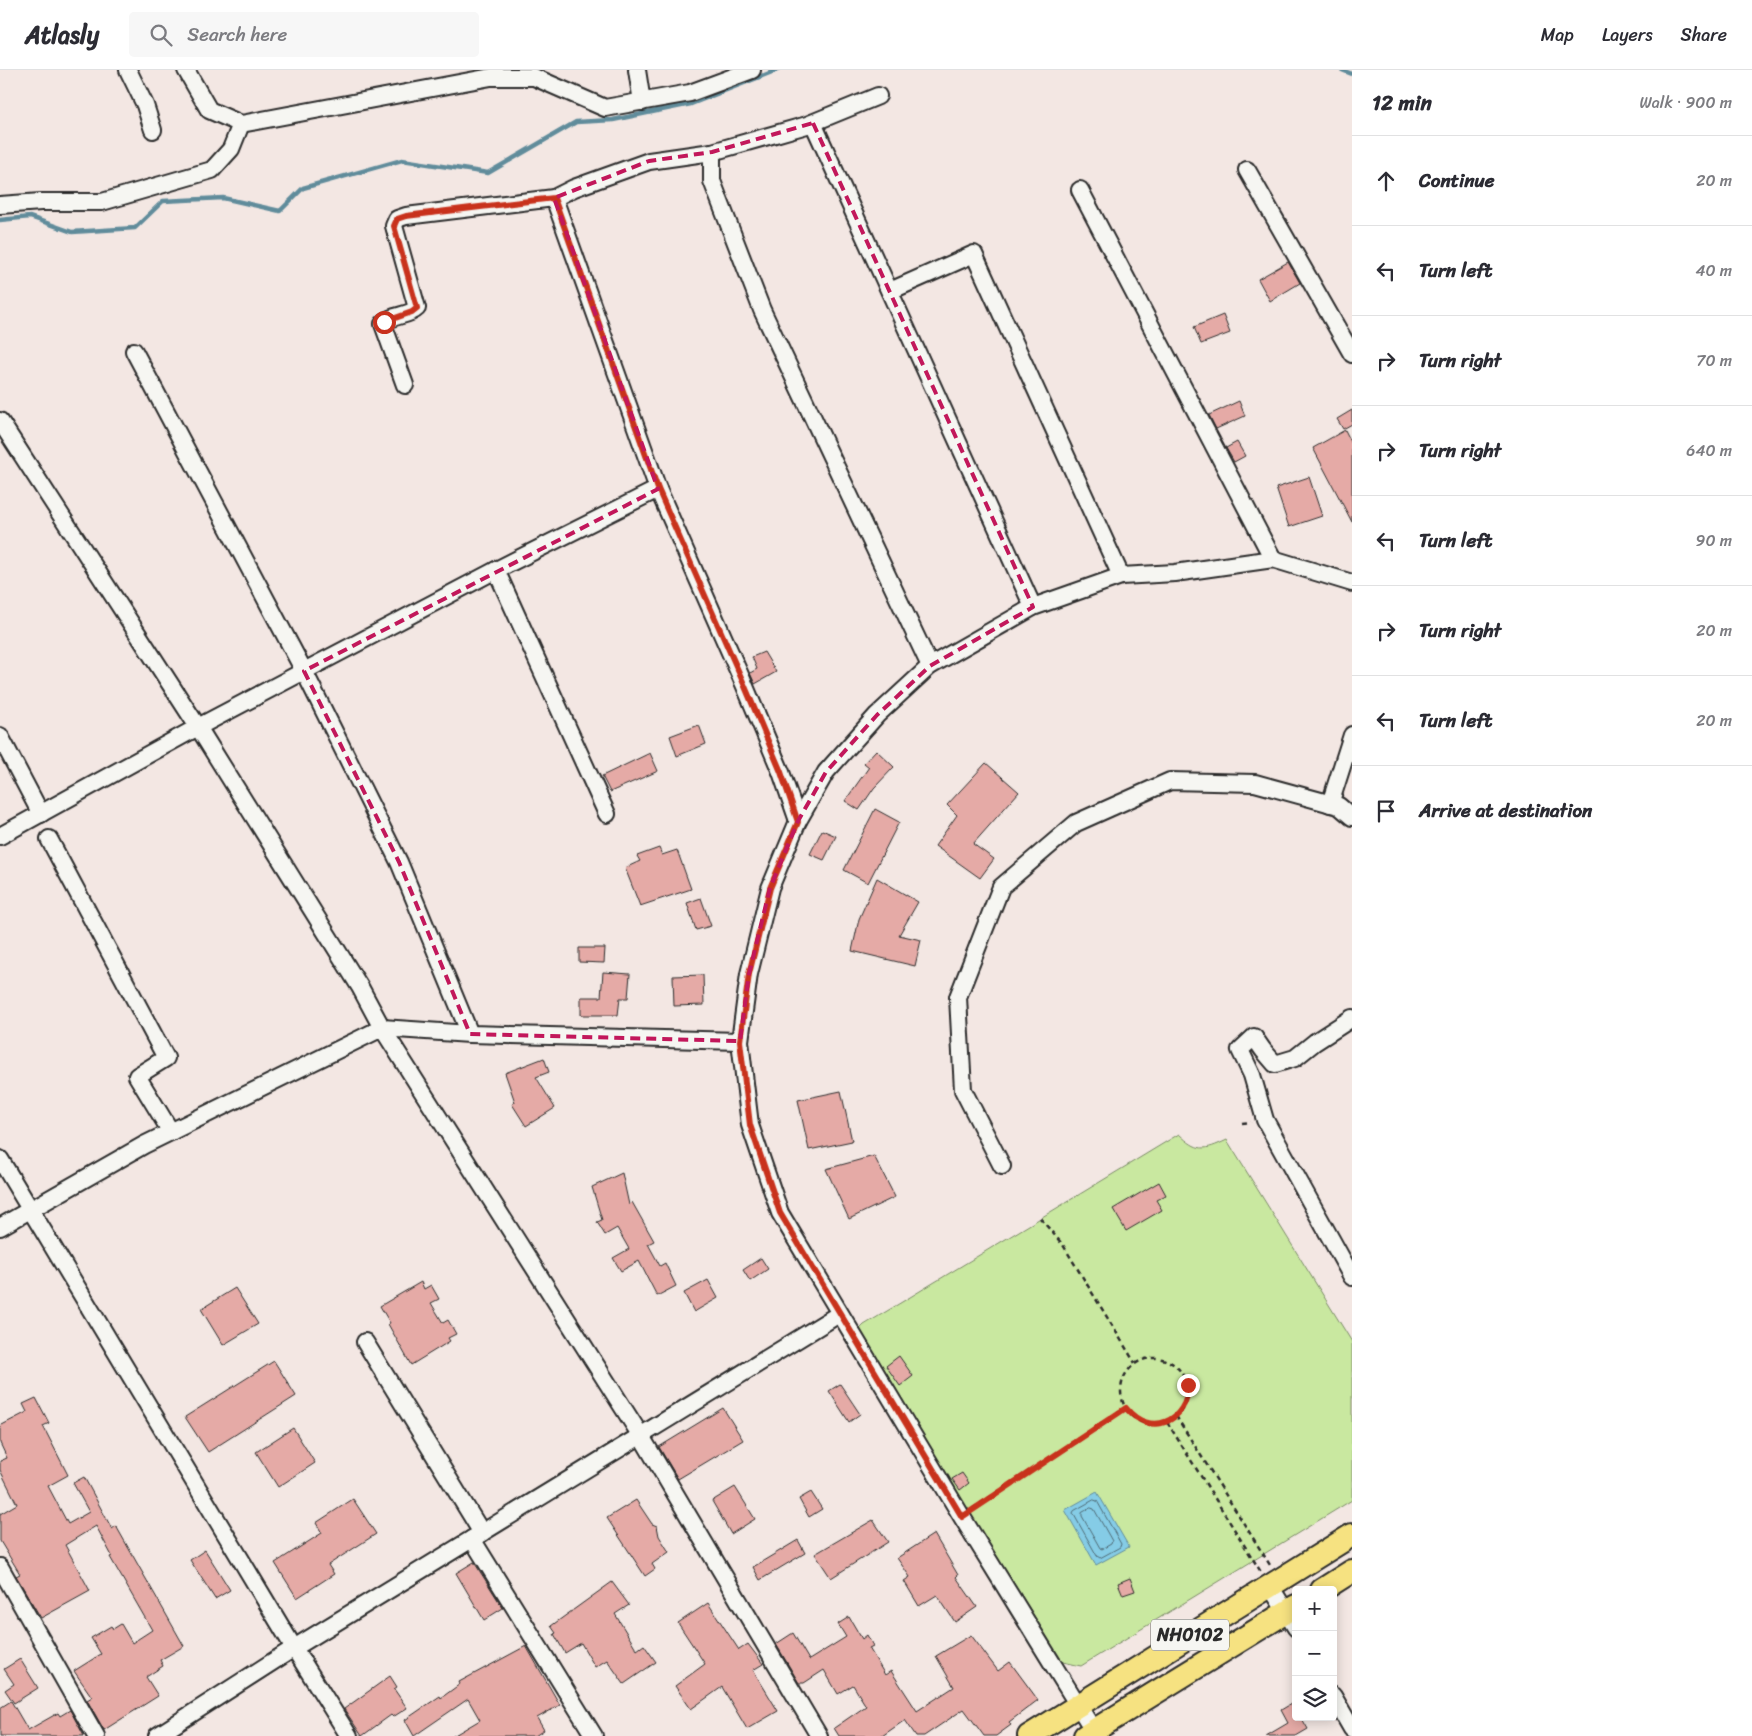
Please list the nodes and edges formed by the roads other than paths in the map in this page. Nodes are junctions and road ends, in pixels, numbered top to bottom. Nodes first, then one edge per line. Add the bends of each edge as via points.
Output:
1 (128, 70) edge
2 (186, 70) edge
3 (636, 70) edge
4 (752, 70) edge
5 (490, 74) edge
6 (878, 96) dead end
7 (642, 102) junction
8 (813, 123) junction
9 (241, 124) junction
10 (153, 130) dead end
11 (712, 152) junction
12 (1247, 170) dead end
13 (1080, 190) dead end
14 (554, 198) junction
15 (0, 205) edge
16 (890, 291) junction
17 (134, 351) dead end
18 (1352, 354) edge
19 (405, 385) dead end
20 (0, 421) edge
21 (658, 489) junction
22 (1273, 559) junction
23 (496, 570) junction
24 (1121, 576) junction
25 (1352, 584) edge
26 (1033, 607) junction
27 (930, 666) junction
28 (304, 671) junction
29 (198, 727) junction
30 (1352, 735) edge
31 (0, 736) edge
32 (1330, 804) junction
33 (41, 814) junction
34 (607, 814) dead end
35 (1352, 817) edge
36 (798, 822) junction
37 (0, 836) edge
38 (50, 838) dead end
39 (1352, 1018) edge
40 (382, 1028) junction
41 (470, 1034) junction
42 (740, 1041) junction
43 (171, 1132) junction
44 (0, 1159) edge
45 (1002, 1166) dead end
46 (31, 1209) junction
47 (0, 1227) edge
48 (1352, 1277) edge
49 (839, 1314) junction
50 (365, 1342) dead end
51 (641, 1436) junction
52 (1352, 1535) edge
53 (477, 1536) junction
54 (0, 1567) edge
55 (1352, 1571) edge
56 (1274, 1583) junction
57 (1328, 1586) edge
58 (1292, 1614) edge
59 (1292, 1617) edge
60 (294, 1648) junction
61 (1337, 1703) edge
62 (1078, 1706) junction
63 (1352, 1729) edge
64 (1092, 1734) edge
65 (96, 1736) edge
66 (157, 1736) edge
67 (349, 1736) edge
68 (594, 1736) edge
69 (819, 1736) edge
70 (1029, 1736) edge

1 - 10 street
2 - 9 street via 209,110
3 - 7 street
4 - 7 street via 690,93
5 - 7 street via 534,77 605,108
5 - 9 street
6 - 8 street
8 - 11 street
8 - 16 street
9 - 15 street via 231,148 212,170 102,202
11 - 14 street via 649,161
11 - 27 street via 712,181 762,310
12 - 18 street
13 - 22 street
14 - 19 street via 397,219 394,226 417,308 383,324
14 - 21 street
16 - 24 street via 974,254
16 - 26 street
17 - 28 street
20 - 29 street
21 - 23 street
21 - 36 street via 752,701
22 - 24 street via 1175,573
22 - 25 street
23 - 28 street
23 - 34 street
24 - 26 street
26 - 27 street
27 - 36 street via 877,716 826,772
28 - 29 street
28 - 41 street via 399,862
29 - 33 street
29 - 40 street via 355,979
30 - 32 street
31 - 33 street
32 - 35 street via 1339,806
32 - 45 street via 1255,783 1170,782 1076,823 1001,887 958,997 963,1090
33 - 37 street
36 - 42 street via 770,888 749,974
38 - 43 street via 166,1058 137,1076
39 - 48 street via 1295,1058 1275,1064 1254,1037 1240,1050 1252,1076 1265,1120
40 - 41 street
40 - 43 street
40 - 51 street
41 - 42 street
42 - 49 street via 750,1125 780,1213
43 - 46 street
44 - 46 street
46 - 47 street
46 - 60 street
49 - 51 street
49 - 62 street
50 - 53 street
51 - 53 street
51 - 69 street
52 - 56 highway, NH0102
53 - 60 street
53 - 68 street
54 - 65 street
55 - 57 highway
56 - 58 street
56 - 62 highway, NH0102
59 - 64 highway, NH0102
60 - 66 street
60 - 67 street
61 - 63 street
62 - 64 street
62 - 70 highway, NH0102

